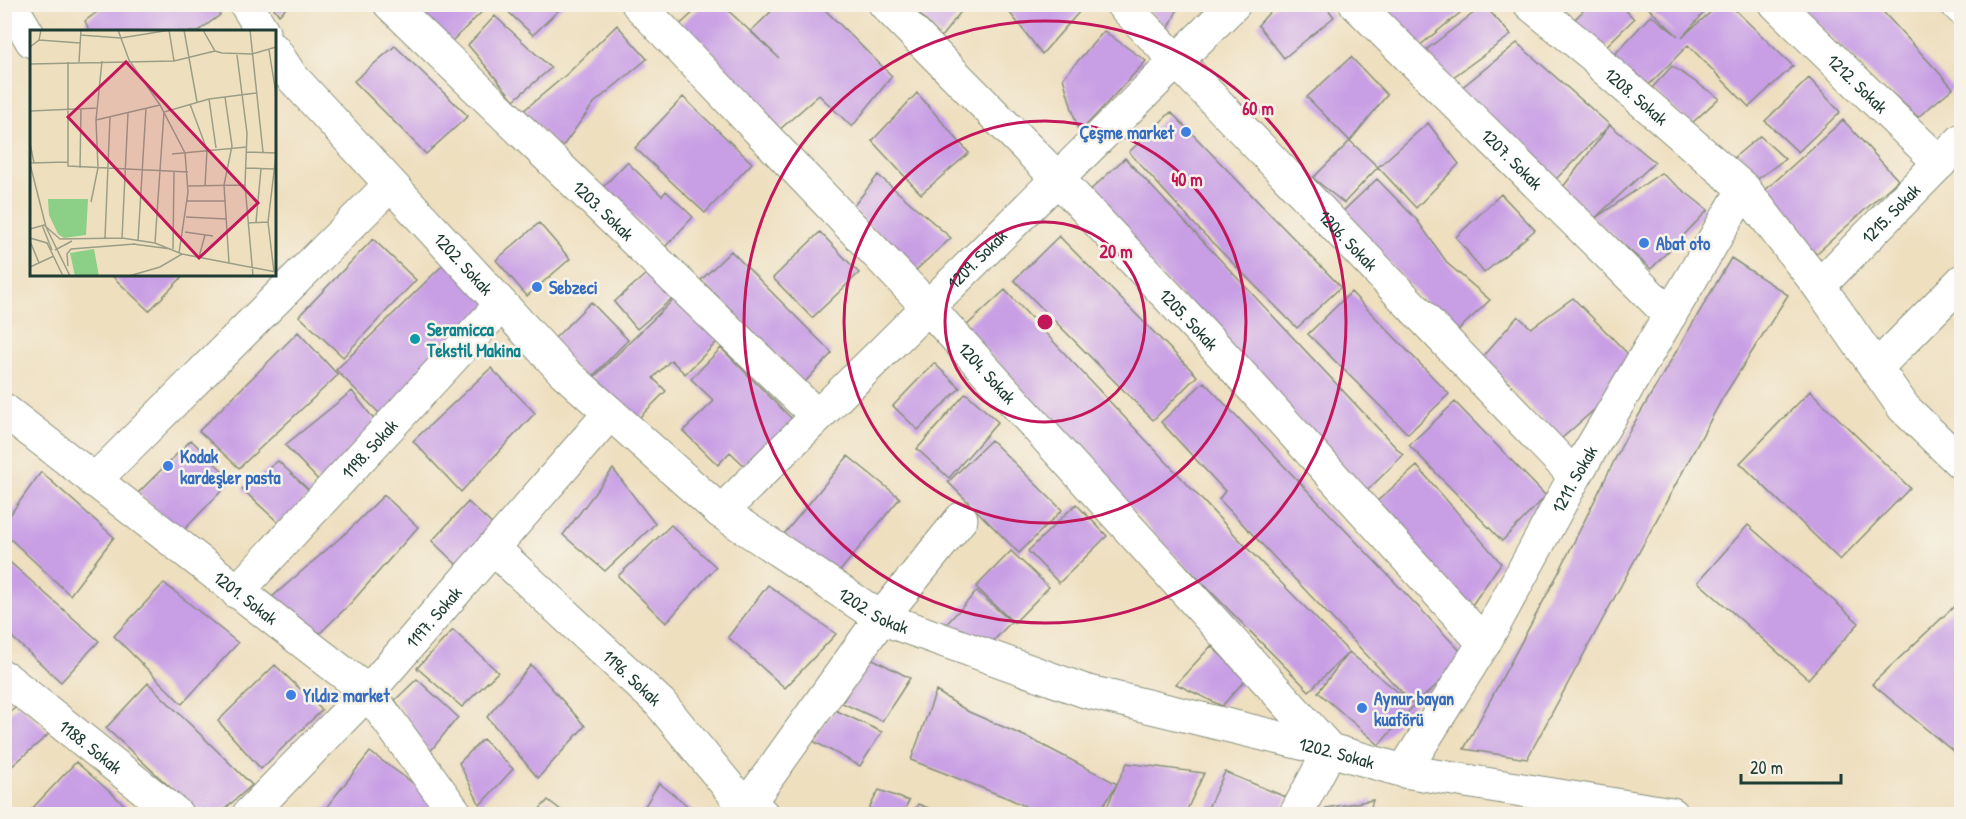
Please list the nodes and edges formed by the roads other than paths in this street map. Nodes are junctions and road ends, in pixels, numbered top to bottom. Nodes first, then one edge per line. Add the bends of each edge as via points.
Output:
1 (10, 4) edge
2 (246, 4) edge
3 (390, 4) edge
4 (638, 4) edge
5 (885, 4) edge
6 (1122, 4) edge
7 (1234, 4) edge
8 (1356, 4) edge
9 (1530, 4) edge
10 (1776, 4) edge
11 (1957, 4) edge
12 (1962, 9) edge
13 (262, 30) edge
14 (30, 38) edge
15 (1177, 59) junction
16 (280, 71) edge
17 (1951, 152) edge
18 (1057, 178) junction
19 (390, 185) junction
20 (1744, 189) junction
21 (1962, 281) edge
22 (1819, 286) junction
23 (501, 305) junction
24 (928, 307) junction
25 (1670, 315) junction
26 (1876, 368) junction
27 (4, 410) edge
28 (610, 413) junction
29 (817, 416) junction
30 (1962, 464) edge
31 (1575, 476) junction
32 (94, 481) junction
33 (721, 512) junction
34 (961, 519) dead end
35 (493, 548) junction
36 (237, 592) junction
37 (881, 618) junction
38 (1484, 643) junction
39 (4, 677) edge
40 (368, 692) junction
41 (1330, 750) junction
42 (1404, 771) junction
43 (750, 812) edge
44 (176, 814) edge
45 (249, 814) edge
46 (456, 814) edge
47 (1296, 814) edge
48 (1672, 814) edge

1 - 14 street
2 - 13 street
3 - 29 street, 1203. Sokak
4 - 24 street, 1204. Sokak
5 - 18 street, 1205. Sokak
6 - 15 street, 1206. Sokak
7 - 15 street, 1209. Sokak
8 - 25 street, 1207. Sokak
9 - 20 street, 1208. Sokak
10 - 17 street, 1212. Sokak
11 - 12 street
15 - 18 street, 1209. Sokak
15 - 31 street, 1206. Sokak
16 - 19 street, 1202. Sokak
17 - 22 street, 1215. Sokak
18 - 24 street, 1209. Sokak
18 - 38 street, 1205. Sokak
19 - 23 street, 1202. Sokak
19 - 32 street
20 - 22 street, 1208. Sokak
20 - 25 street, 1211. Sokak
21 - 26 street
22 - 26 street
23 - 28 street, 1202. Sokak via 563,371
23 - 36 street, 1198. Sokak
24 - 29 street, 1209. Sokak
24 - 41 street, 1204. Sokak
25 - 31 street, 1211. Sokak
26 - 30 street via 1904,408
27 - 32 street, 1201. Sokak
28 - 33 street, 1202. Sokak
28 - 35 street, 1197. Sokak
29 - 33 street, 1209. Sokak
31 - 38 street, 1211. Sokak
32 - 36 street, 1201. Sokak
33 - 37 street, 1202. Sokak
34 - 37 street
35 - 40 street, 1197. Sokak
35 - 43 street, 1196. Sokak via 660,703
36 - 40 street, 1201. Sokak
37 - 41 street, 1202. Sokak via 1085,691
37 - 43 street
38 - 42 street, 1211. Sokak
39 - 44 street, 1188. Sokak
40 - 45 street, 1197. Sokak
40 - 46 street, 1201. Sokak
41 - 42 street, 1202. Sokak
41 - 47 street
42 - 48 street, 1202. Sokak

